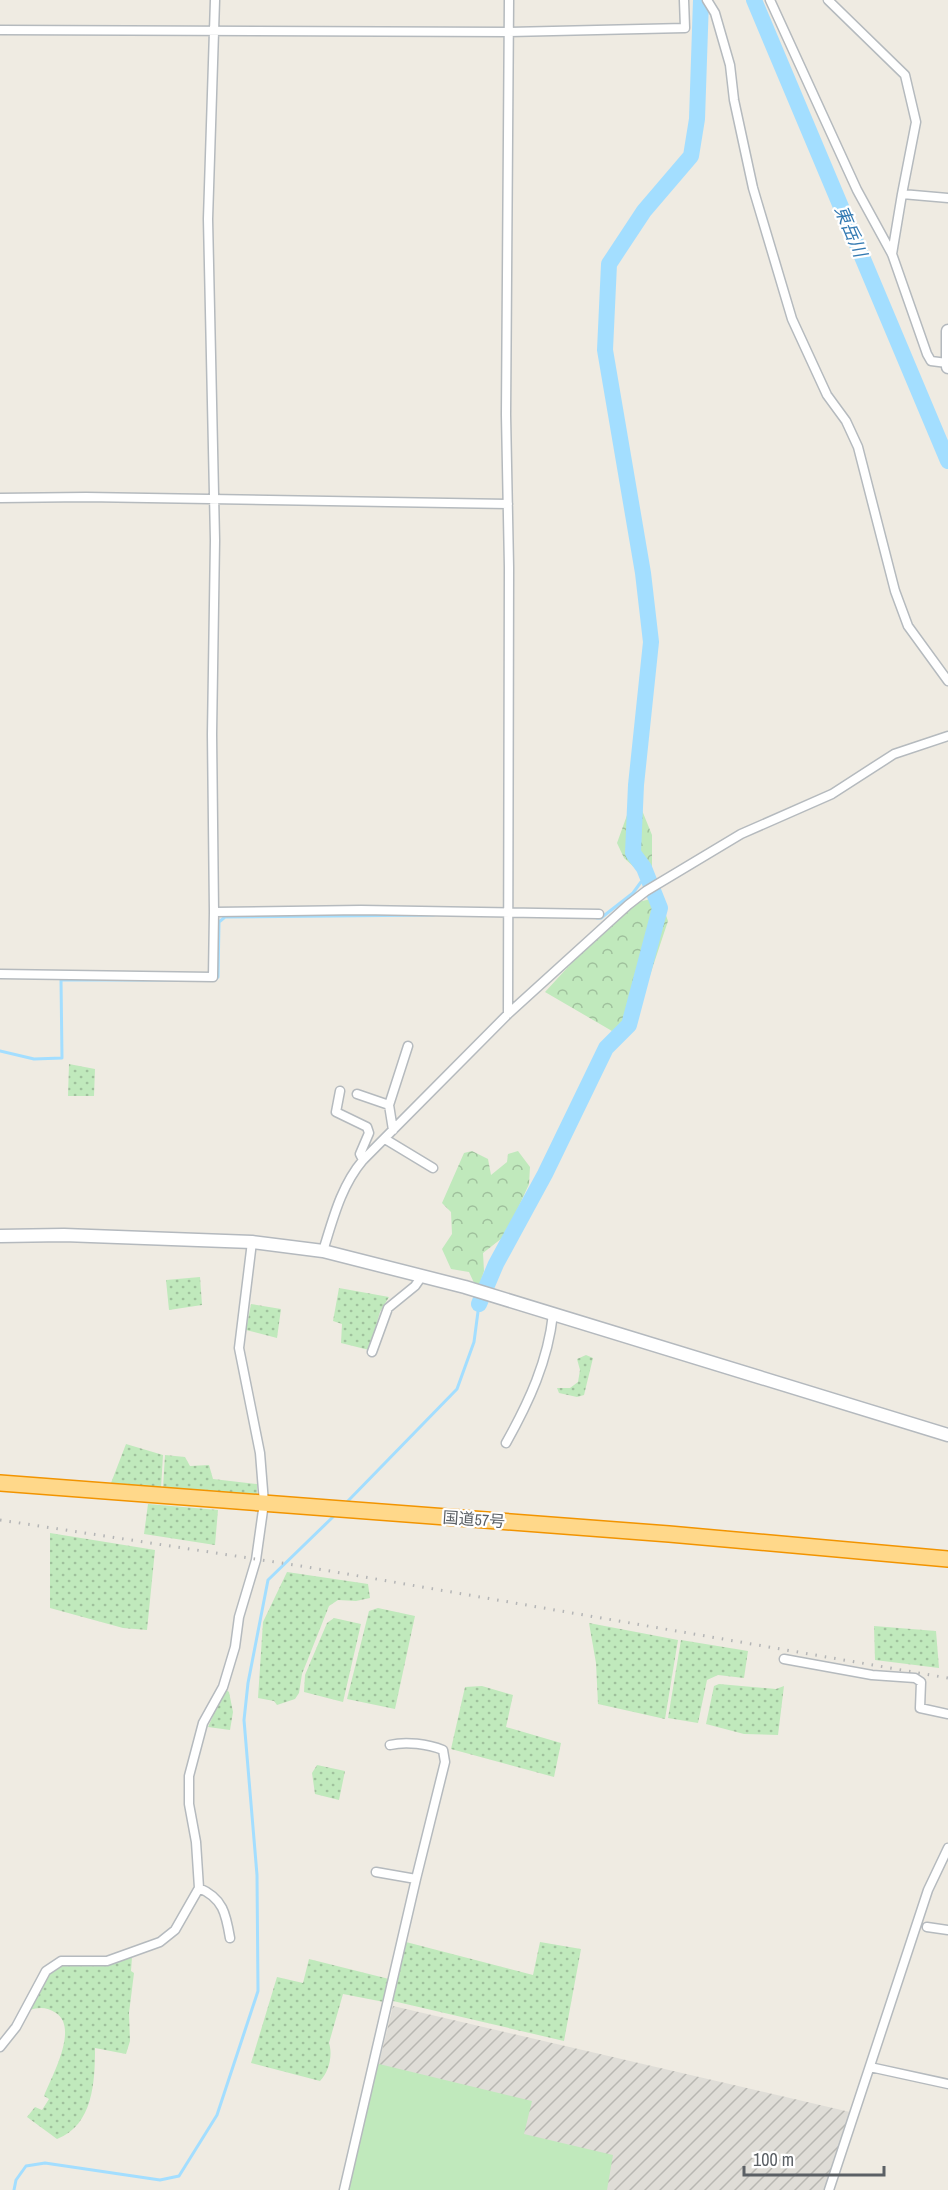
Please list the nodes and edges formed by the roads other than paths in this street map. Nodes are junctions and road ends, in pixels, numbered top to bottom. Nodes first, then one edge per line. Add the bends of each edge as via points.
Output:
1 (215, 0) edge
2 (509, 0) edge
3 (684, 0) edge
4 (707, 0) edge
5 (770, 0) edge
6 (828, 0) edge
7 (0, 30) edge
8 (215, 30) junction
9 (509, 32) junction
10 (902, 194) junction
11 (948, 198) edge
12 (892, 254) junction
13 (948, 331) edge
14 (948, 365) edge
15 (0, 498) edge
16 (214, 500) junction
17 (508, 504) junction
18 (948, 681) edge
19 (948, 736) edge
20 (214, 912) junction
21 (508, 912) junction
22 (599, 914) dead end
23 (0, 974) edge
24 (508, 1014) junction
25 (408, 1046) dead end
26 (340, 1091) dead end
27 (357, 1094) dead end
28 (390, 1105) junction
29 (393, 1130) junction
30 (385, 1139) junction
31 (363, 1160) junction
32 (433, 1168) dead end
33 (0, 1236) edge
34 (252, 1242) junction
35 (323, 1251) junction
36 (422, 1276) junction
37 (553, 1314) junction
38 (372, 1352) dead end
39 (948, 1436) edge
40 (506, 1443) dead end
41 (0, 1483) edge
42 (264, 1503) junction
43 (948, 1559) edge
44 (784, 1659) dead end
45 (948, 1714) edge
46 (390, 1745) dead end
47 (948, 1848) edge
48 (376, 1872) dead end
49 (416, 1879) junction
50 (199, 1888) junction
51 (927, 1928) dead end
52 (948, 1930) edge
53 (230, 1938) dead end
54 (0, 2048) edge
55 (870, 2067) junction
56 (948, 2084) edge
57 (344, 2190) edge
58 (829, 2190) edge

1 - 8 street
2 - 9 street
3 - 9 street via 685,28
4 - 18 street via 715,13 730,65 753,188 792,319 827,394 858,447 892,580 908,626
5 - 12 street via 857,190
6 - 10 street via 905,75 916,122
7 - 8 street
8 - 9 street
8 - 16 street via 208,219
9 - 17 street
10 - 11 street
10 - 12 street
12 - 14 street via 927,354 931,361
13 - 14 street
15 - 16 street
16 - 17 street
16 - 20 street
17 - 21 street
19 - 24 street via 894,754 832,794 741,834 646,891
20 - 21 street
20 - 23 street via 213,977
21 - 22 street
21 - 24 street
24 - 29 street
25 - 28 street
26 - 31 street via 336,1112 367,1126 369,1133 360,1154
27 - 28 street
28 - 29 street
29 - 30 street
30 - 31 street
30 - 32 street
31 - 35 street via 345,1188
33 - 34 street
34 - 35 street
34 - 42 street via 239,1348 260,1453
35 - 36 street
36 - 37 street
36 - 38 street via 388,1308
37 - 39 street
37 - 40 street via 540,1375
41 - 42 highway, 国道57号
42 - 43 highway, 国道57号
42 - 50 street via 256,1560 239,1617 235,1647 223,1687 203,1723 189,1776
44 - 45 street via 872,1675 915,1678 922,1687 920,1708
46 - 49 street via 401,1742 437,1748 446,1756
47 - 55 street via 928,1890
48 - 49 street
49 - 57 street
50 - 53 street via 219,1900 226,1913
50 - 54 street via 175,1930 160,1941 106,1961 61,1960 52,1964
51 - 52 street
55 - 56 street
55 - 58 street

